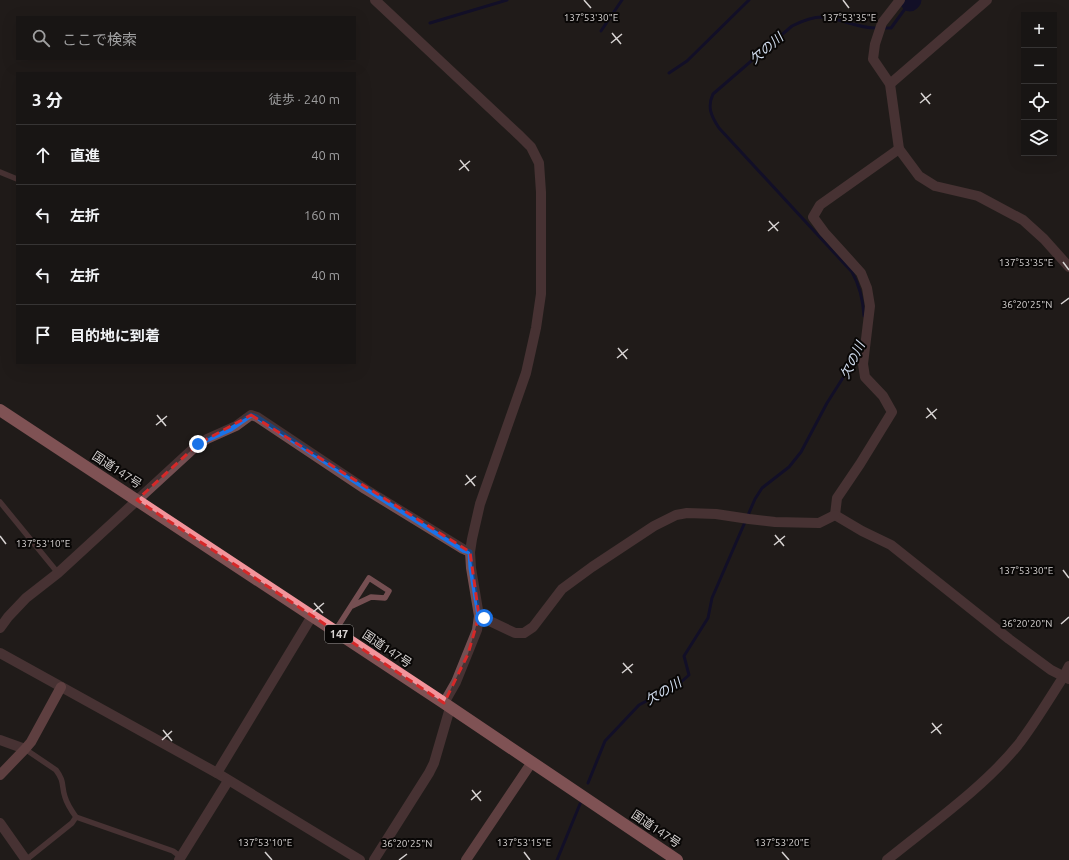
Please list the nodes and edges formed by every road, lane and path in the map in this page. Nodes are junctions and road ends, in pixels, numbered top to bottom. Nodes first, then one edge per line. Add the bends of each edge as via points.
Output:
1 (375, 0) edge
2 (900, 0) edge
3 (987, 0) edge
4 (890, 84) junction
5 (899, 149) junction
6 (0, 172) edge
7 (16, 179) edge
8 (1069, 267) edge
9 (0, 410) edge
10 (136, 500) junction
11 (0, 502) edge
12 (836, 515) junction
13 (470, 552) junction
14 (58, 573) junction
15 (352, 606) junction
16 (312, 616) junction
17 (479, 616) junction
18 (0, 628) edge
19 (335, 631) junction
20 (0, 653) edge
21 (1069, 666) edge
22 (1067, 678) edge
23 (61, 687) junction
24 (447, 706) junction
25 (0, 740) edge
26 (25, 749) junction
27 (532, 762) junction
28 (217, 773) junction
29 (0, 775) edge
30 (228, 781) junction
31 (76, 817) junction
32 (0, 823) edge
33 (348, 857) edge
34 (180, 858) edge
35 (26, 860) edge
36 (360, 860) edge
37 (374, 860) edge
38 (466, 860) edge
39 (677, 860) edge
40 (887, 860) edge

1 - 13 street via 510,126 531,147 539,163 541,294 536,328 526,373 480,504
2 - 4 street via 882,23 873,59
3 - 4 street
4 - 5 street
5 - 8 street via 919,176 935,186 978,196 1022,220 1044,239
5 - 12 street via 820,206 814,217 861,273 867,288 870,306 863,364 865,377 883,396 892,412 837,498
6 - 7 lane
9 - 10 highway, 国道147号 / 147
10 - 13 street via 198,444 231,429 251,415 371,493
10 - 14 street
10 - 16 highway, 国道147号 / 147
11 - 14 lane
12 - 17 street via 819,523 749,520 716,514 676,515 654,526 592,566 562,589 533,627 524,633 515,633
12 - 22 street via 891,545 1009,639 1051,670
13 - 17 street
14 - 18 street via 26,598
15 - 15 lane via 369,578 389,591 385,598 371,597
15 - 19 lane
16 - 19 highway, 国道147号 / 147
16 - 28 street
17 - 24 street via 468,654
19 - 24 highway, 国道147号 / 147
20 - 23 street
21 - 22 street
22 - 40 street via 1018,744 994,770
23 - 26 street
23 - 28 street
24 - 27 highway, 国道147号 / 147
24 - 37 street via 444,726 429,773
25 - 26 street
26 - 29 street
26 - 31 lane via 56,770 64,785 68,805
27 - 38 street
27 - 39 highway, 国道147号 / 147
28 - 30 street
30 - 33 street
30 - 34 street
31 - 34 lane via 173,851
31 - 35 lane
32 - 35 street
33 - 36 street

